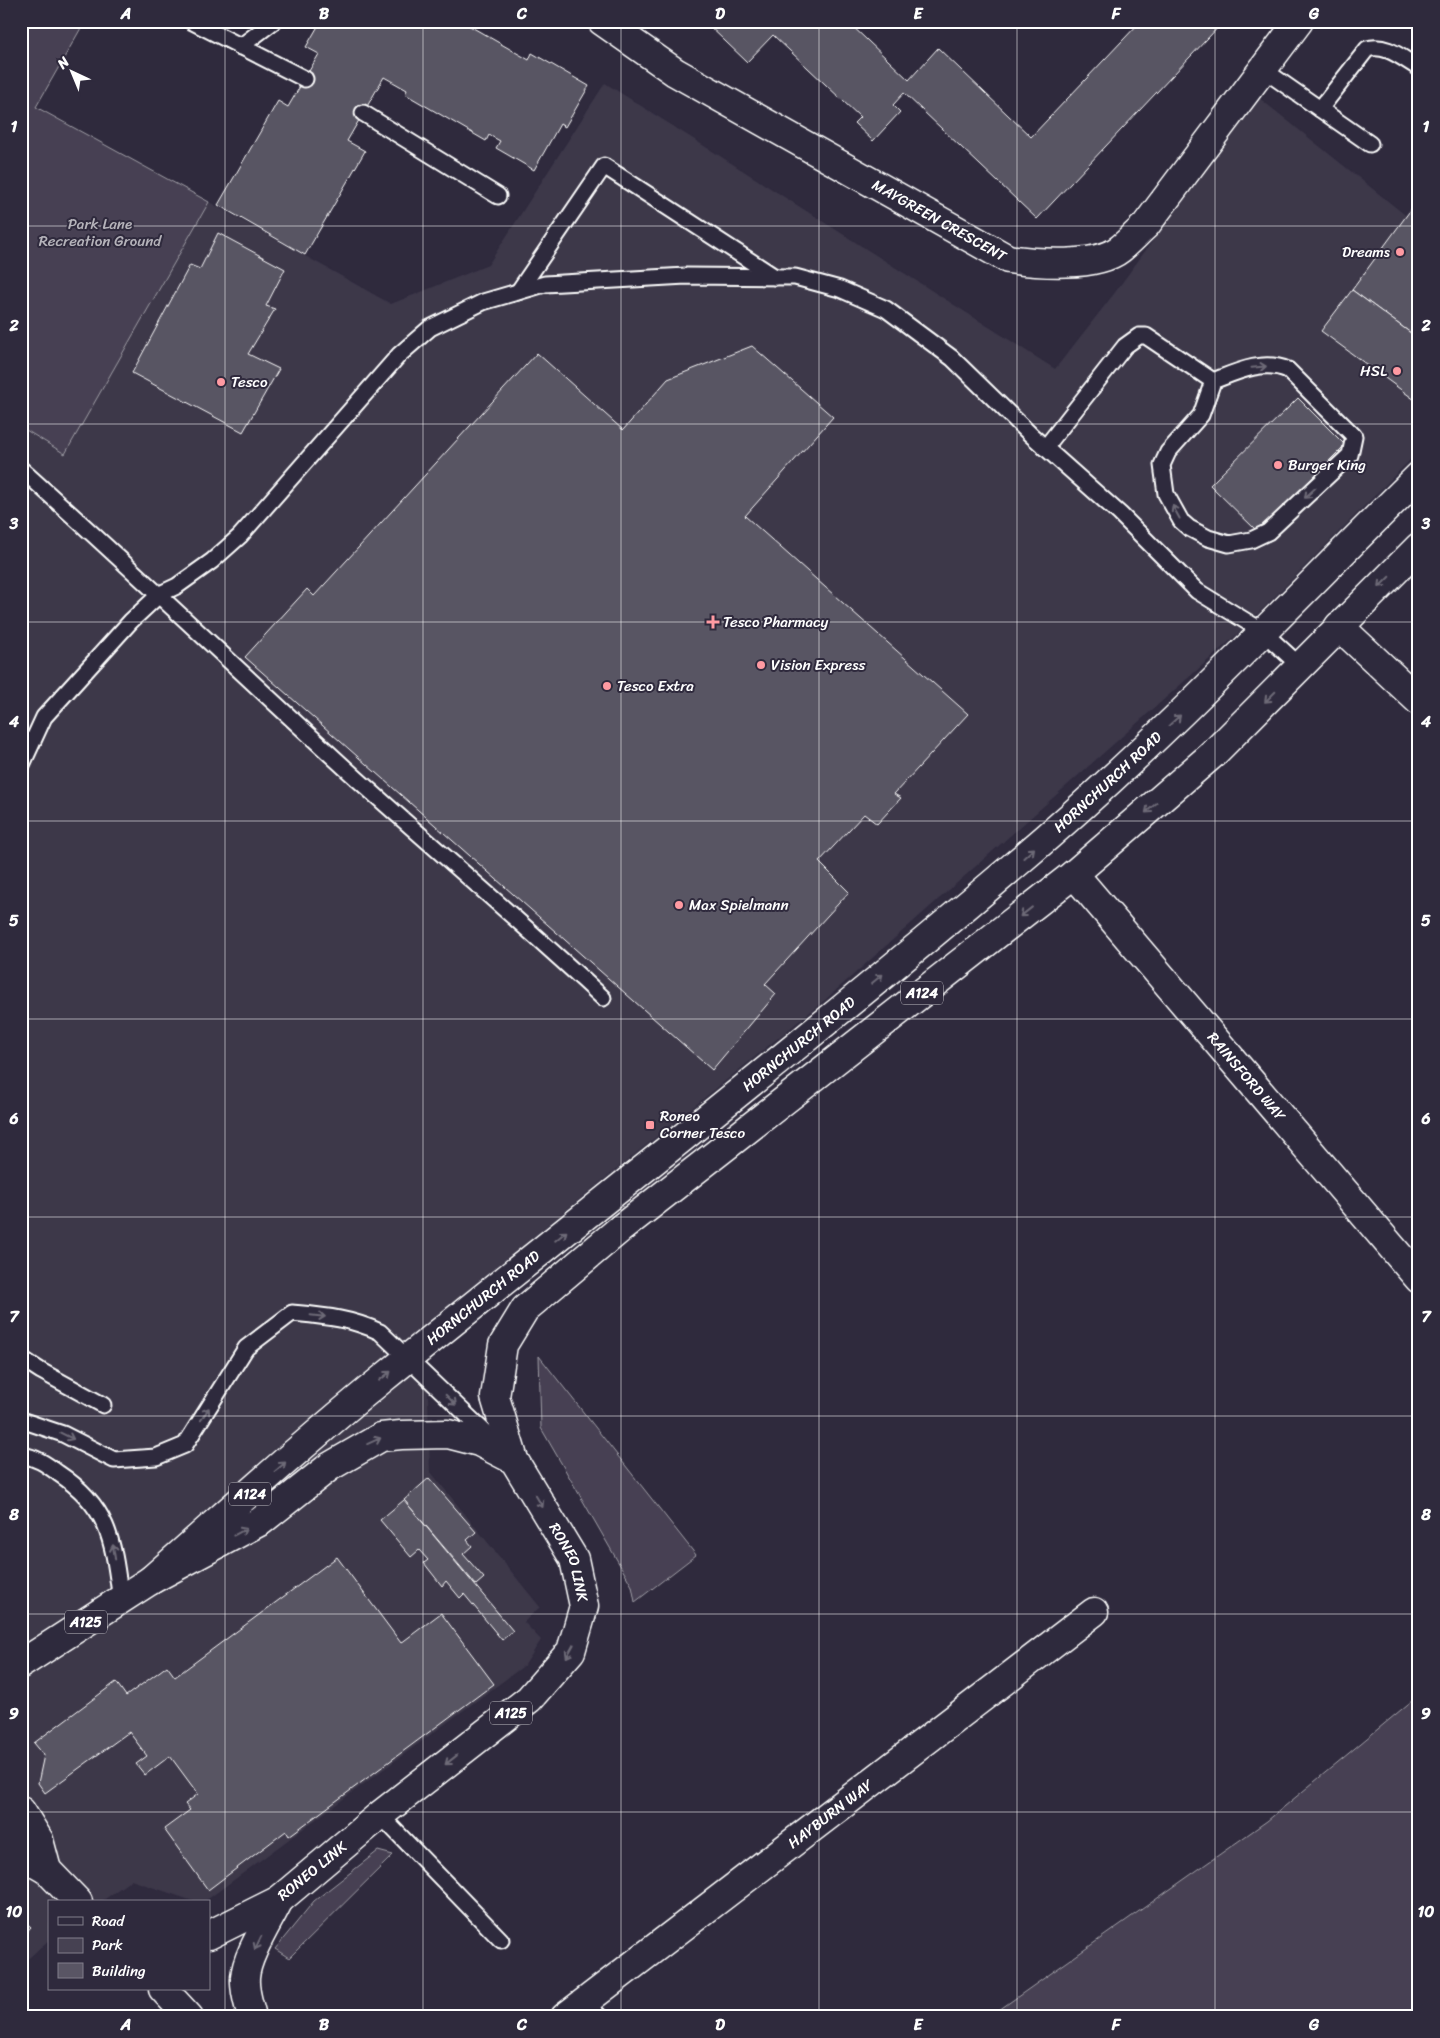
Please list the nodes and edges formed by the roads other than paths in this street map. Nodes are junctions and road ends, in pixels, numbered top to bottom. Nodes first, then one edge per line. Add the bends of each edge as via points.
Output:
1 (191, 21) edge
2 (274, 21) edge
3 (602, 21) edge
4 (1299, 21) edge
5 (240, 47) junction
6 (1419, 68) edge
7 (1264, 70) junction
8 (305, 79) dead end
9 (1320, 109) junction
10 (363, 113) dead end
11 (1370, 144) dead end
12 (498, 196) dead end
13 (775, 277) junction
14 (518, 292) junction
15 (1213, 381) junction
16 (1045, 448) junction
17 (21, 469) edge
18 (1419, 476) edge
19 (1419, 547) edge
20 (160, 594) junction
21 (1339, 626) junction
22 (1262, 631) junction
23 (1300, 666) junction
24 (1419, 701) edge
25 (21, 767) edge
26 (1074, 874) junction
27 (603, 998) dead end
28 (1419, 1279) edge
29 (21, 1358) edge
30 (406, 1360) junction
31 (103, 1405) dead end
32 (21, 1420) edge
33 (21, 1454) edge
34 (514, 1460) junction
35 (151, 1580) junction
36 (121, 1600) junction
37 (1094, 1612) dead end
38 (21, 1664) edge
39 (21, 1812) edge
40 (380, 1815) junction
41 (21, 1855) edge
42 (47, 1870) junction
43 (76, 1900) edge
44 (279, 1900) junction
45 (210, 1934) edge
46 (501, 1940) dead end
47 (164, 1990) edge
48 (583, 2012) edge
49 (189, 2017) edge
50 (252, 2017) edge

1 - 5 lane
2 - 5 lane
3 - 7 main road, MAYGREEN CRESCENT via 675,72 1008,259 1036,263 1085,260 1119,251 1146,225
4 - 7 main road, MAYGREEN CRESCENT
5 - 8 lane
6 - 9 lane via 1380,47 1367,50
7 - 9 lane
9 - 11 lane
10 - 12 lane
13 - 14 lane via 686,276 545,284
13 - 14 lane via 604,166
13 - 16 lane via 795,277 840,289 886,309 952,358
14 - 20 lane via 483,302 430,328 399,355 240,536 212,561
15 -> 15 lane via 1251,368 1277,366 1288,370 1354,436 1350,455 1268,532 1251,540 1229,544 1208,538 1181,520 1166,494 1162,465 1168,452 1201,415
15 - 16 lane via 1146,336 1139,336 1125,346
16 - 22 lane via 1120,514 1197,590
17 - 20 lane
18 - 22 main road, HORNCHURCH ROAD / A124
19 -> 21 main road, A124
20 - 25 lane via 131,621 44,717
20 - 27 lane via 328,752 520,920
21 - 23 main road, A124
21 - 24 main road
22 - 23 lane
30 -> 22 main road, HORNCHURCH ROAD / A124 via 675,1145 1020,861 1186,709
23 -> 26 main road, A124 via 1214,754
26 - 28 main road, RAINSFORD WAY
26 -> 34 main road, A124 via 620,1229 525,1309 503,1345 496,1397
29 - 31 lane
32 -> 30 lane via 63,1434 114,1460 156,1457 185,1445 246,1348 292,1313 359,1322 380,1332
30 -> 34 lane
35 -> 30 main road, HORNCHURCH ROAD / A124
36 -> 33 lane via 114,1546 98,1509 72,1482 34,1457
35 -> 34 main road, A125 via 260,1521 329,1467 381,1437 448,1434 478,1442
34 -> 40 main road, RONEO LINK / A125 via 574,1559 584,1606 572,1651 530,1699
35 - 36 main road, A125
36 - 38 main road, A125
37 - 48 main road, HAYBURN WAY
39 - 42 main road via 39,1840
40 - 44 main road, RONEO LINK / A125
40 - 46 lane
41 - 42 main road
42 - 43 main road
44 - 45 main road, RONEO LINK / A125
44 -> 50 main road, A125 via 245,1977
47 - 49 main road

